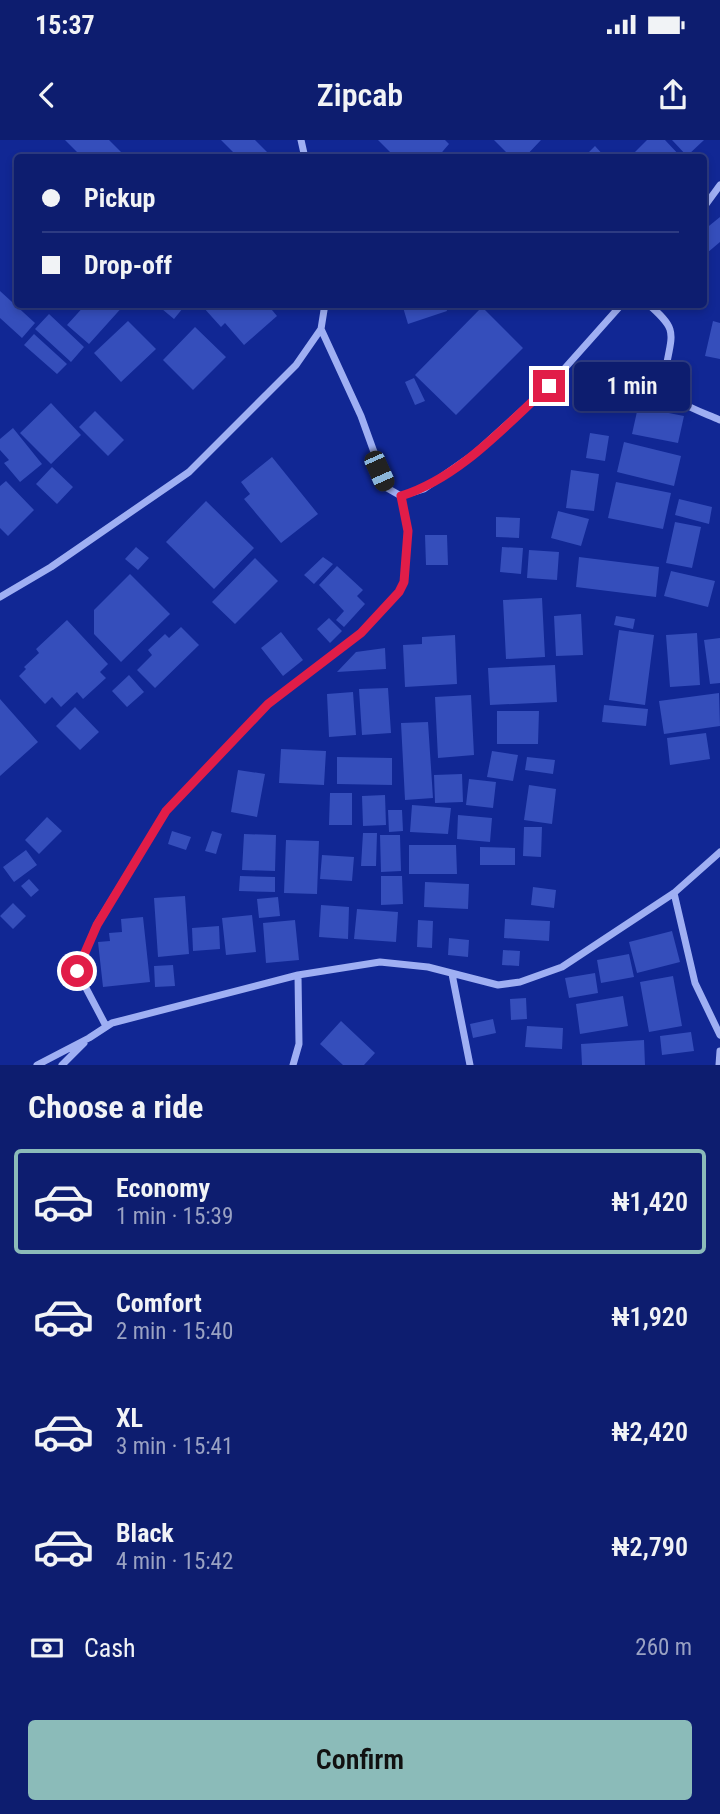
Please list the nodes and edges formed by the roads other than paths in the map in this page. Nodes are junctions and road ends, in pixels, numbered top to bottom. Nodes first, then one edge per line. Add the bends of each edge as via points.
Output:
1 (720, 185) edge
2 (707, 203) edge
3 (324, 308) edge
4 (618, 308) edge
5 (652, 308) edge
6 (321, 329) junction
7 (720, 421) edge
8 (401, 496) junction
9 (0, 597) edge
10 (720, 852) edge
11 (674, 893) junction
12 (452, 974) junction
13 (298, 975) junction
14 (106, 1026) junction
15 (720, 1035) edge
16 (89, 1038) junction
17 (720, 1051) edge
18 (37, 1065) edge
19 (62, 1065) edge
20 (293, 1065) edge
21 (470, 1065) edge
22 (719, 1065) edge

1 - 2 street
3 - 6 street
4 - 8 street via 549,386 474,454 424,489
5 - 7 street via 672,333 666,385 684,404
6 - 8 street via 361,416 387,488
6 - 9 street via 296,365 189,472
8 - 14 street via 408,531 399,592 361,633 268,704 166,811 97,925 77,971
10 - 11 street
11 - 12 street via 562,967 498,985
11 - 15 street via 695,983
12 - 13 street via 380,962
12 - 21 street
13 - 14 street
13 - 20 street via 299,1044
14 - 16 street
16 - 18 street
16 - 19 street
17 - 22 street

